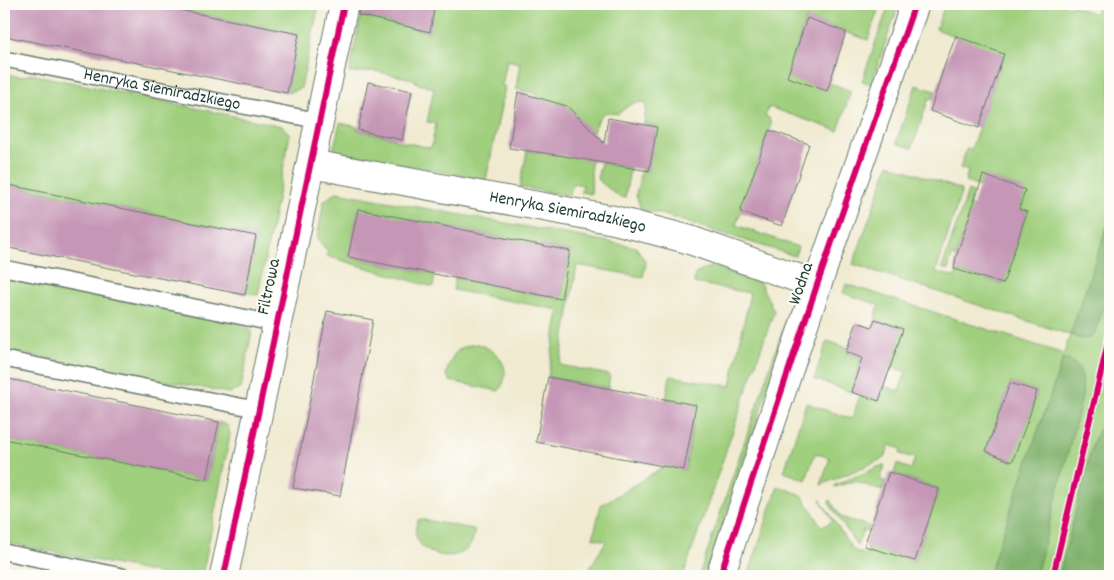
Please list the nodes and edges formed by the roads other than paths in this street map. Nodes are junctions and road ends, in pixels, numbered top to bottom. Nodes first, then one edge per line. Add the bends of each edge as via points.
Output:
1 (344, 4) edge
2 (915, 4) edge
3 (4, 59) edge
4 (320, 121) junction
5 (311, 164) junction
6 (4, 268) edge
7 (817, 285) junction
8 (277, 324) junction
9 (4, 359) edge
10 (260, 410) junction
11 (4, 552) edge
12 (122, 576) edge
13 (224, 576) edge
14 (720, 576) edge

1 - 4 street, Filtrowa
2 - 7 street, Wodna
3 - 4 lane, Henryka Siemiradzkiego
4 - 5 street, Filtrowa
5 - 7 street, Henryka Siemiradzkiego via 614,220 687,239
5 - 8 street, Filtrowa
6 - 8 lane
7 - 14 street, Wodna
8 - 10 street, Filtrowa
9 - 10 lane
10 - 13 street, Filtrowa
11 - 12 lane

